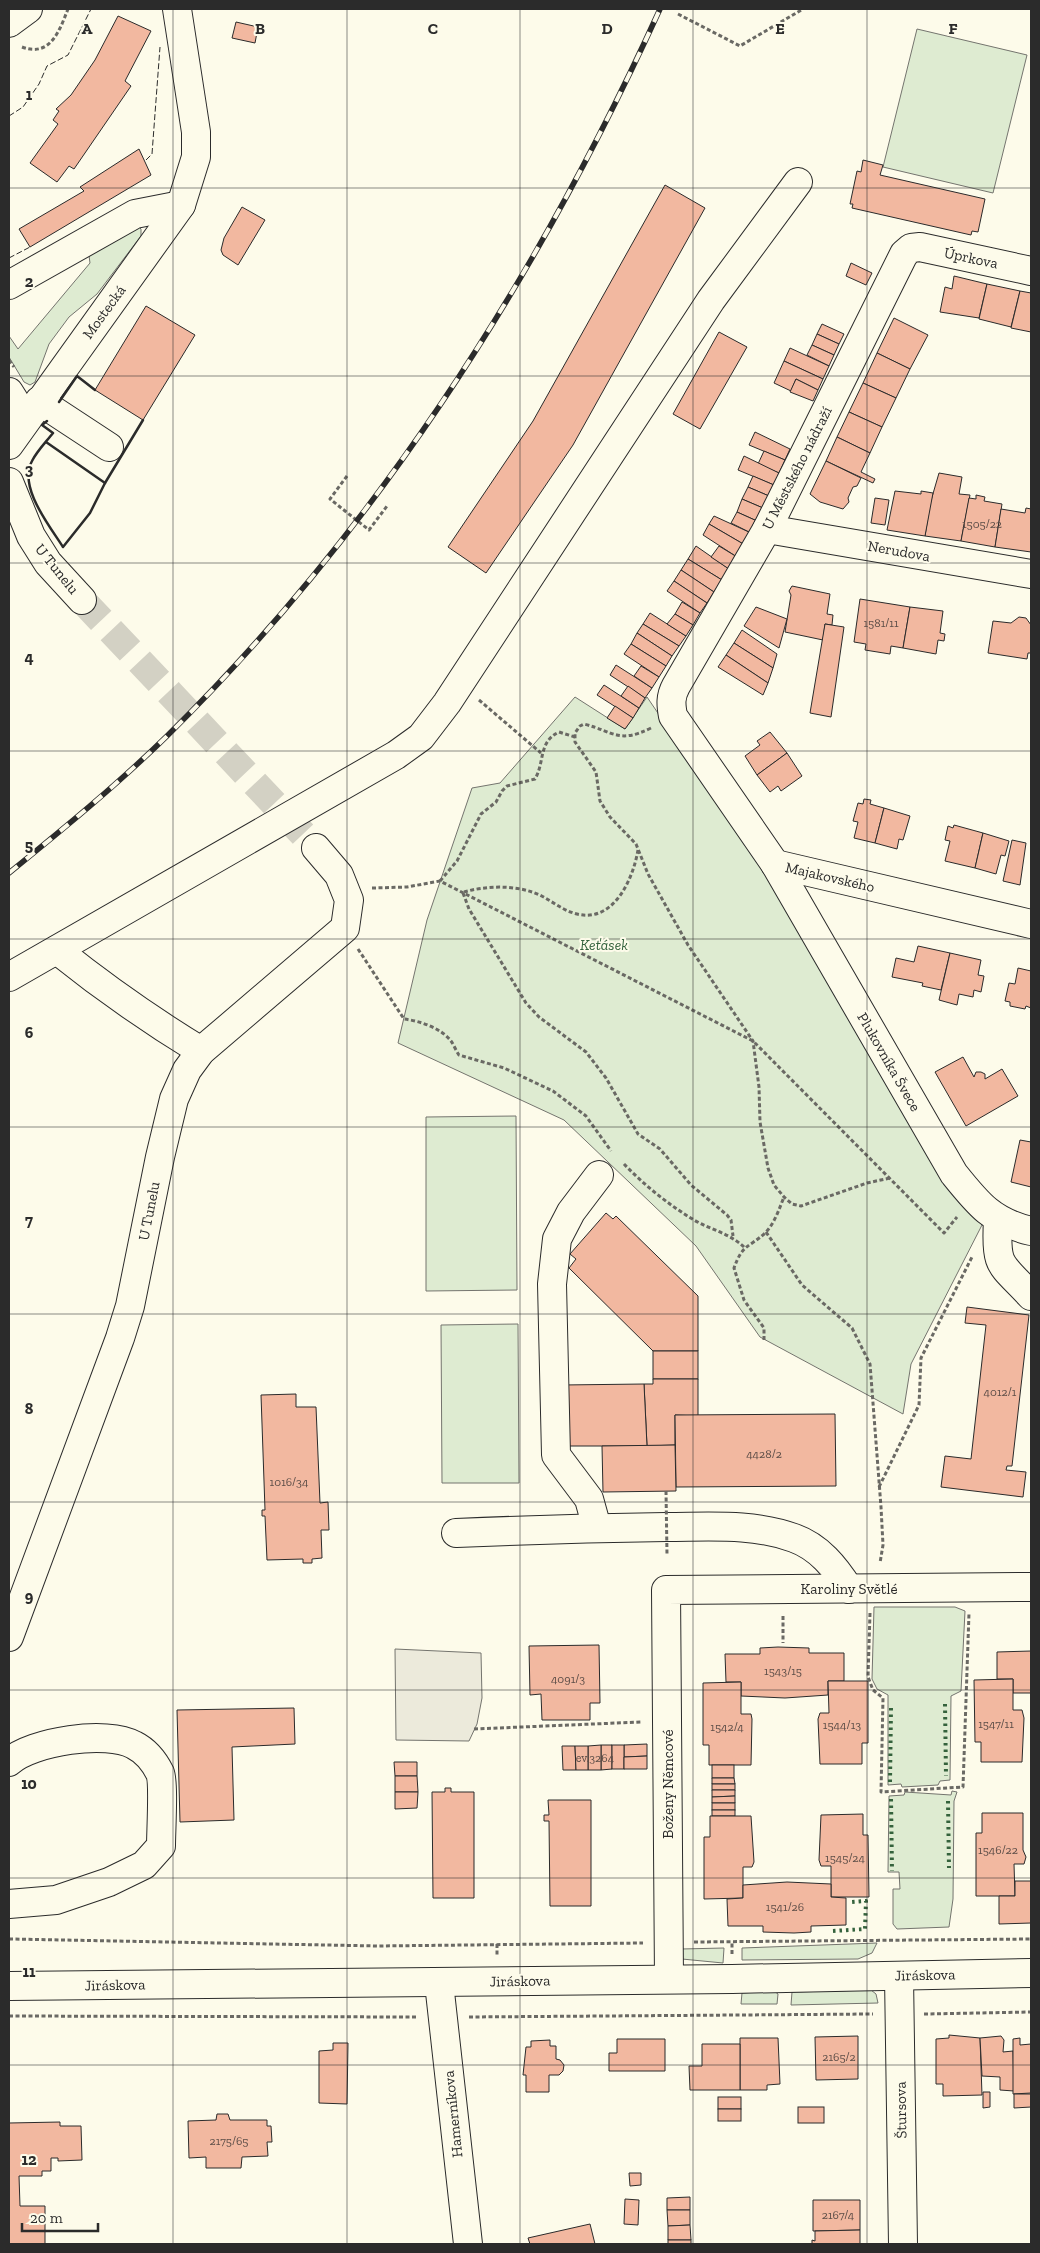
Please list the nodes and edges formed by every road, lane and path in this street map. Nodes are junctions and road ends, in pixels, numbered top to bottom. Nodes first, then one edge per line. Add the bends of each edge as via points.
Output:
1 (28, 9) edge
2 (68, 9) edge
3 (178, 9) edge
4 (803, 9) edge
5 (678, 14) dead end
6 (13, 34) edge
7 (798, 182) dead end
8 (181, 205) junction
9 (911, 248) joint
10 (1031, 272) edge
11 (9, 285) edge
12 (9, 392) edge
13 (33, 410) junction
14 (9, 445) edge
15 (109, 447) dead end
16 (347, 476) dead end
17 (9, 482) edge
18 (387, 506) dead end
19 (767, 529) junction
20 (1031, 574) edge
21 (82, 600) tunnel mouth
22 (460, 683) junction
23 (676, 686) joint
24 (657, 724) dead end
25 (575, 736) junction
26 (541, 754) junction
27 (316, 848) tunnel mouth
28 (638, 849) junction
29 (775, 864) junction
30 (339, 875) junction
31 (440, 881) junction
32 (463, 893) junction
33 (1031, 924) edge
34 (345, 928) junction
35 (58, 950) junction
36 (9, 977) edge
37 (753, 1041) junction
38 (201, 1051) junction
39 (611, 1163) junction
40 (890, 1178) junction
41 (784, 1197) junction
42 (1031, 1231) edge
43 (766, 1232) junction
44 (998, 1232) junction
45 (944, 1233) dead end
46 (733, 1236) junction
47 (744, 1247) junction
48 (1031, 1296) edge
49 (764, 1340) dead end
50 (879, 1488) junction
51 (666, 1491) dead end
52 (597, 1528) junction
53 (456, 1533) dead end
54 (883, 1545) dead end
55 (667, 1555) dead end
56 (1031, 1587) edge
57 (666, 1590) joint
58 (859, 1596) junction
59 (969, 1612) dead end
60 (9, 1637) edge
61 (668, 1721) junction
62 (474, 1729) dead end
63 (9, 1762) edge
64 (9, 1904) edge
65 (9, 1939) edge
66 (1031, 1939) edge
67 (669, 1943) junction
68 (1031, 1973) edge
69 (899, 1976) junction
70 (669, 1979) junction
71 (439, 1983) junction
72 (9, 1986) edge
73 (1031, 2012) edge
74 (889, 2014) junction
75 (9, 2016) edge
76 (443, 2017) junction
77 (468, 2244) edge
78 (903, 2244) edge

1 - 6 street
2 - 6 path via 57,38 49,45 26,48
3 - 8 street, Mostecká via 196,132 196,157
4 - 5 path via 740,46
7 - 22 street via 711,300
8 - 11 street via 134,214
8 - 13 street, Mostecká
9 - 10 street, Úprkova via 920,247
9 - 19 street, U Městského nádraží via 898,265
12 - 13 street
13 - 14 street, Mostecká
13 - 15 street
16 - 18 path via 330,499 369,530
17 - 21 street, U Tunelu via 31,536 48,563
19 - 20 street, Nerudova
19 - 23 street, U Městského nádraží
22 - 26 path
22 - 35 street via 421,737 396,755
23 - 29 street, Majakovského via 672,694 673,716
24 - 25 path via 629,737 584,724
25 - 26 path via 559,732 552,736
25 - 28 path via 578,750 596,772 600,802
26 - 31 path via 538,774 534,779 507,786 502,791 496,802 481,814 457,861
27 - 30 street
28 - 32 path via 636,865 623,894 592,914 573,912 538,895 516,889 478,888
28 - 37 path via 648,874 688,945
29 - 33 street, Majakovského
29 - 44 street, Plukovníka Švece via 943,1157
30 - 31 path via 371,888 407,888
30 - 34 street via 349,900
31 - 32 path
32 - 37 path
32 - 46 path via 469,909 526,1003 597,1064 638,1134 660,1149 691,1185 727,1215
34 - 38 street, U Tunelu
34 - 39 path via 404,1019 442,1033 451,1040 459,1055 504,1068 553,1091 586,1116
35 - 36 street
35 - 38 street via 129,1005
37 - 40 path
37 - 41 path via 763,1147 774,1184
38 - 60 street, U Tunelu via 187,1070 174,1099 130,1306 120,1338
39 - 46 path via 692,1219
39 - 52 street via 571,1212 557,1239 552,1284 556,1455 589,1499
40 - 41 path via 801,1206
40 - 45 path
41 - 43 path via 774,1222
42 - 44 street, Plukovníka Švece
43 - 47 path
43 - 50 path via 802,1285 852,1328 870,1364
44 - 48 street via 997,1256 1003,1268
44 - 50 path via 978,1245 921,1358 919,1405
46 - 47 path
47 - 49 path via 734,1268 744,1300 764,1328
50 - 54 path
51 - 55 path, bridge
52 - 53 street
52 - 58 street via 740,1527 767,1530 796,1539 817,1551
56 - 58 street, Karoliny Světlé
57 - 58 street, Karoliny Světlé
57 - 61 street, Boženy Němcové
58 - 59 path via 868,1677 873,1690 883,1698 881,1792 963,1787
61 - 62 path
61 - 67 street, Boženy Němcové
63 - 64 street via 48,1743 99,1738 134,1744 150,1756 161,1775 161,1846 144,1865 109,1882 56,1900
65 - 67 path via 378,1946
66 - 67 path
67 - 70 street, Boženy Němcové
68 - 69 street, Jiráskova
69 - 70 street, Jiráskova
69 - 74 street, Štursova
70 - 71 street, Jiráskova
71 - 72 street, Jiráskova
71 - 76 street, Hamerníkova
73 - 74 path
74 - 76 path
74 - 78 street, Štursova
75 - 76 path
76 - 77 street, Hamerníkova

